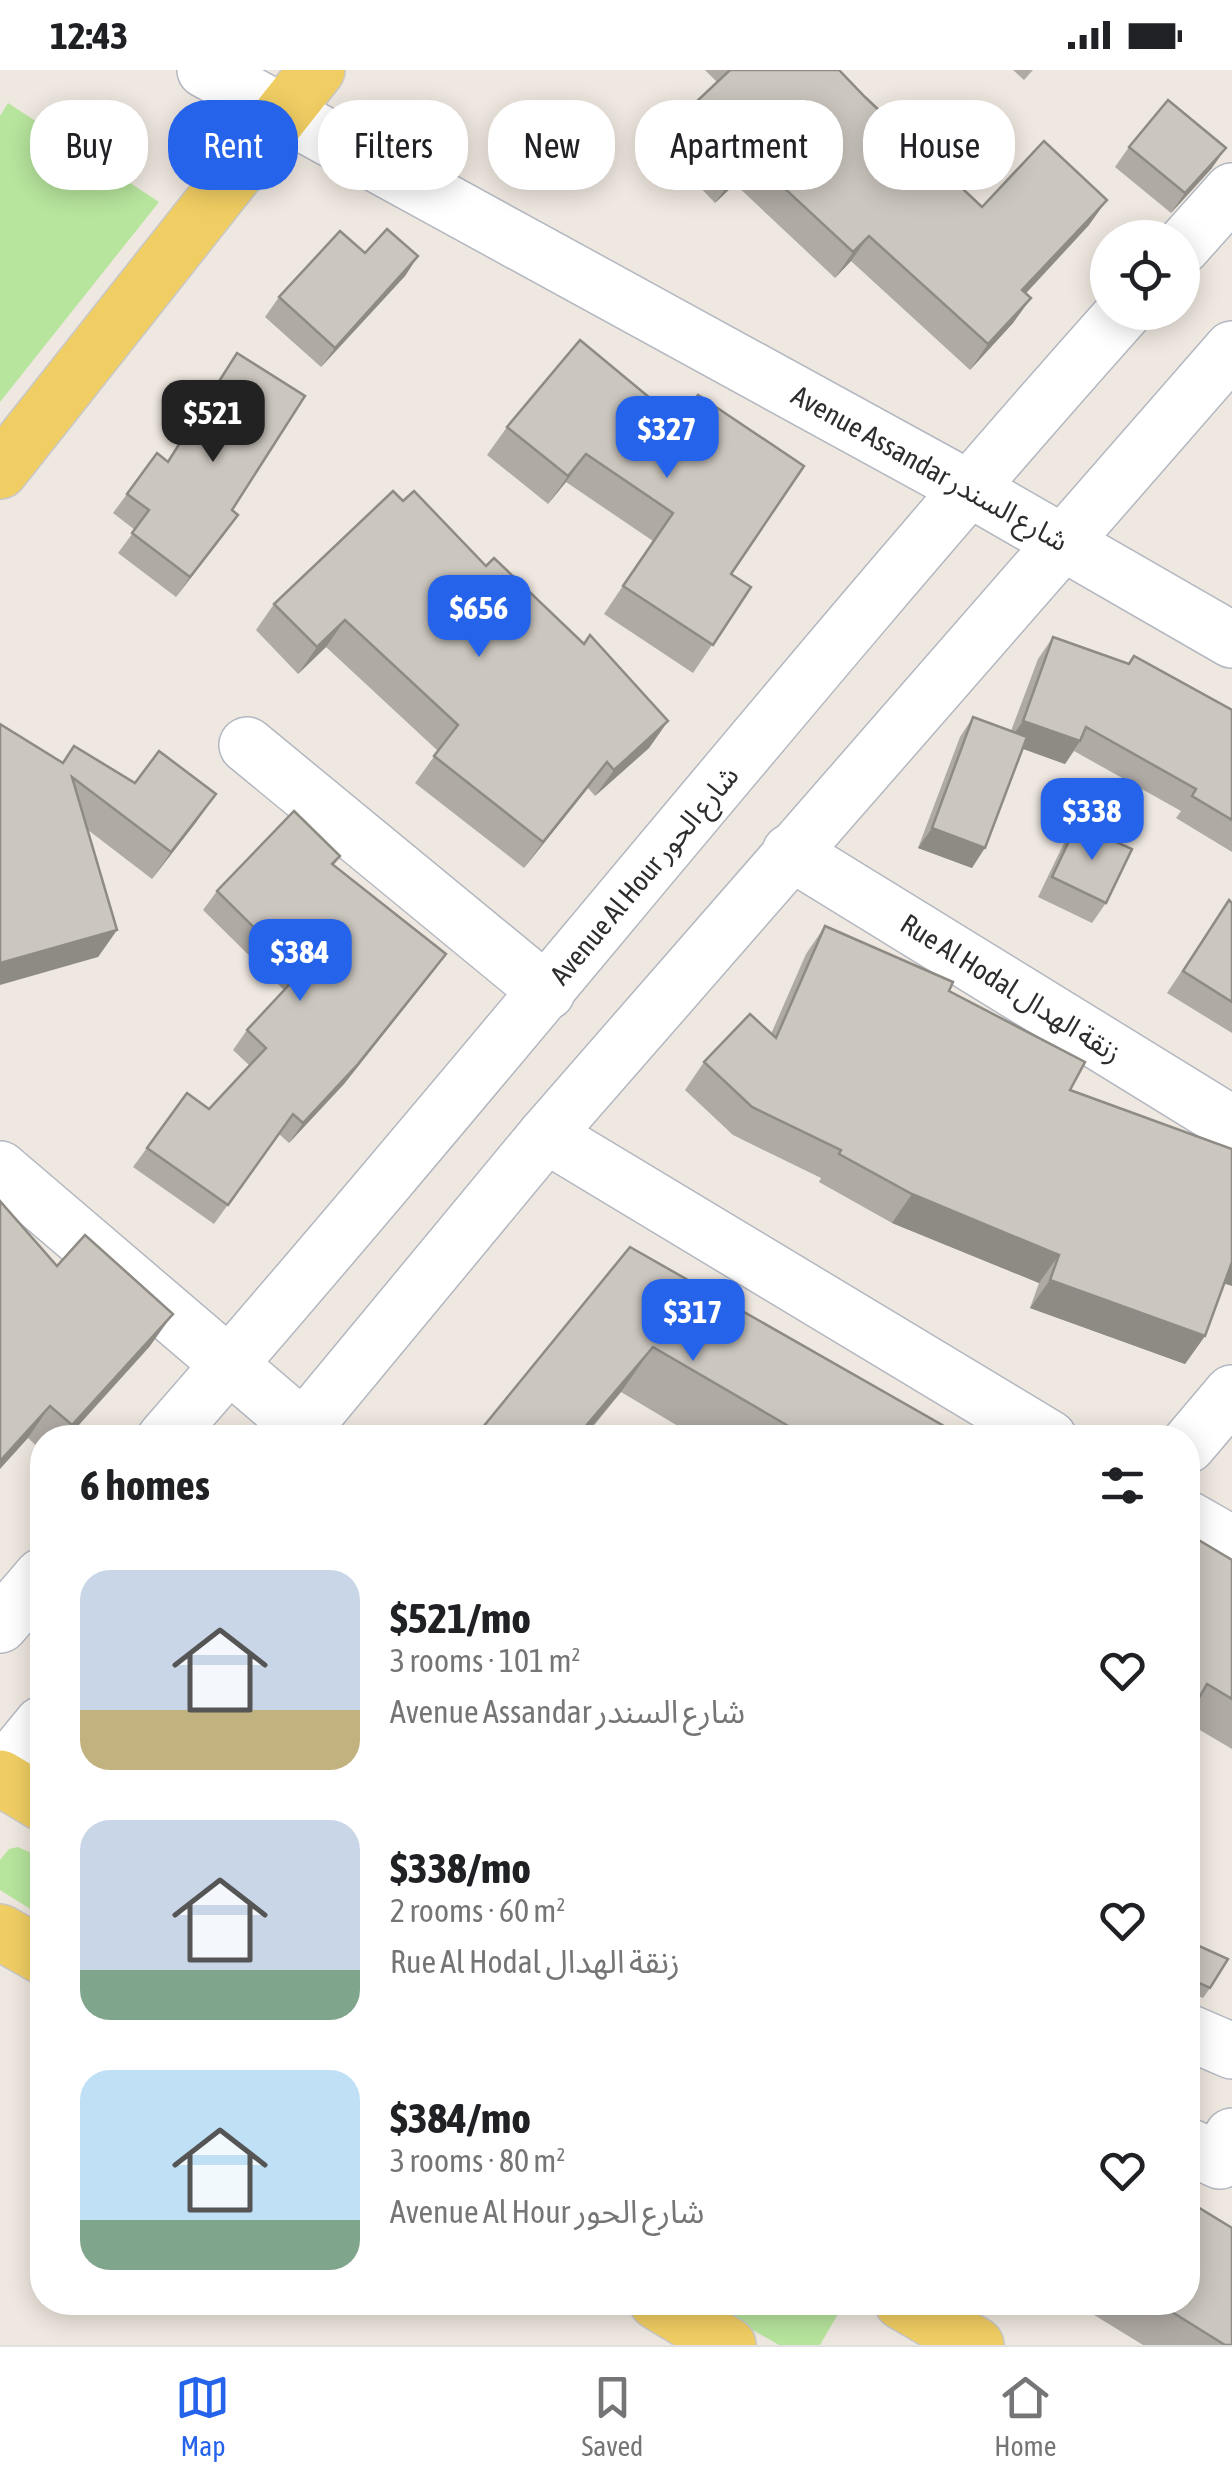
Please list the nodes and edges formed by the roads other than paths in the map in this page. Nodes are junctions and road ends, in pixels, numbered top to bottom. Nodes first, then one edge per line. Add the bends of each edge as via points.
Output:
1 (205, 70) edge
2 (317, 70) edge
3 (256, 100) edge
4 (294, 100) edge
5 (298, 124) edge
6 (223, 190) edge
7 (1232, 191) edge
8 (1200, 227) edge
9 (1108, 330) edge
10 (1232, 348) edge
11 (0, 471) edge
12 (968, 488) junction
13 (1062, 540) junction
14 (1232, 640) edge
15 (248, 744) dead end
16 (790, 852) junction
17 (547, 992) junction
18 (1232, 1124) edge
19 (546, 1136) junction
20 (0, 1168) edge
21 (229, 1364) junction
22 (1232, 1393) edge
23 (176, 1425) edge
24 (295, 1425) edge
25 (312, 1425) edge
26 (1028, 1425) edge
27 (1200, 1431) edge
28 (1200, 1526) edge
29 (1232, 1544) edge
30 (30, 1590) edge
31 (0, 1625) edge
32 (30, 1739) edge
33 (0, 1777) edge
34 (30, 1796) edge
35 (0, 1932) edge
36 (30, 1949) edge
37 (1200, 2037) edge
38 (1232, 2051) edge
39 (1232, 2136) edge
40 (1200, 2152) edge
41 (924, 2315) edge
42 (976, 2345) edge

1 - 3 street, Avenue Assandar شارع السندر
2 - 4 main road
5 - 12 street, Avenue Assandar شارع السندر
6 - 11 main road
7 - 8 street
9 - 12 street, Avenue Al Hour شارع الحور
10 - 13 street
12 - 13 street, Avenue Assandar شارع السندر
12 - 17 street, Avenue Al Hour شارع الحور
13 - 14 street, Avenue Assandar شارع السندر
13 - 16 street
15 - 17 street
16 - 18 street, Rue Al Hodal زنقة الهدال
16 - 19 street
17 - 21 street, Avenue Al Hour شارع الحور
19 - 25 street
19 - 26 street
20 - 21 street
21 - 23 street, Avenue Al Hour شارع الحور
21 - 24 street
22 - 27 street
28 - 29 street
30 - 31 street
32 - 33 street
33 - 34 main road
35 - 36 main road
37 - 38 street
39 - 40 street via 1220,2161
41 - 42 main road

